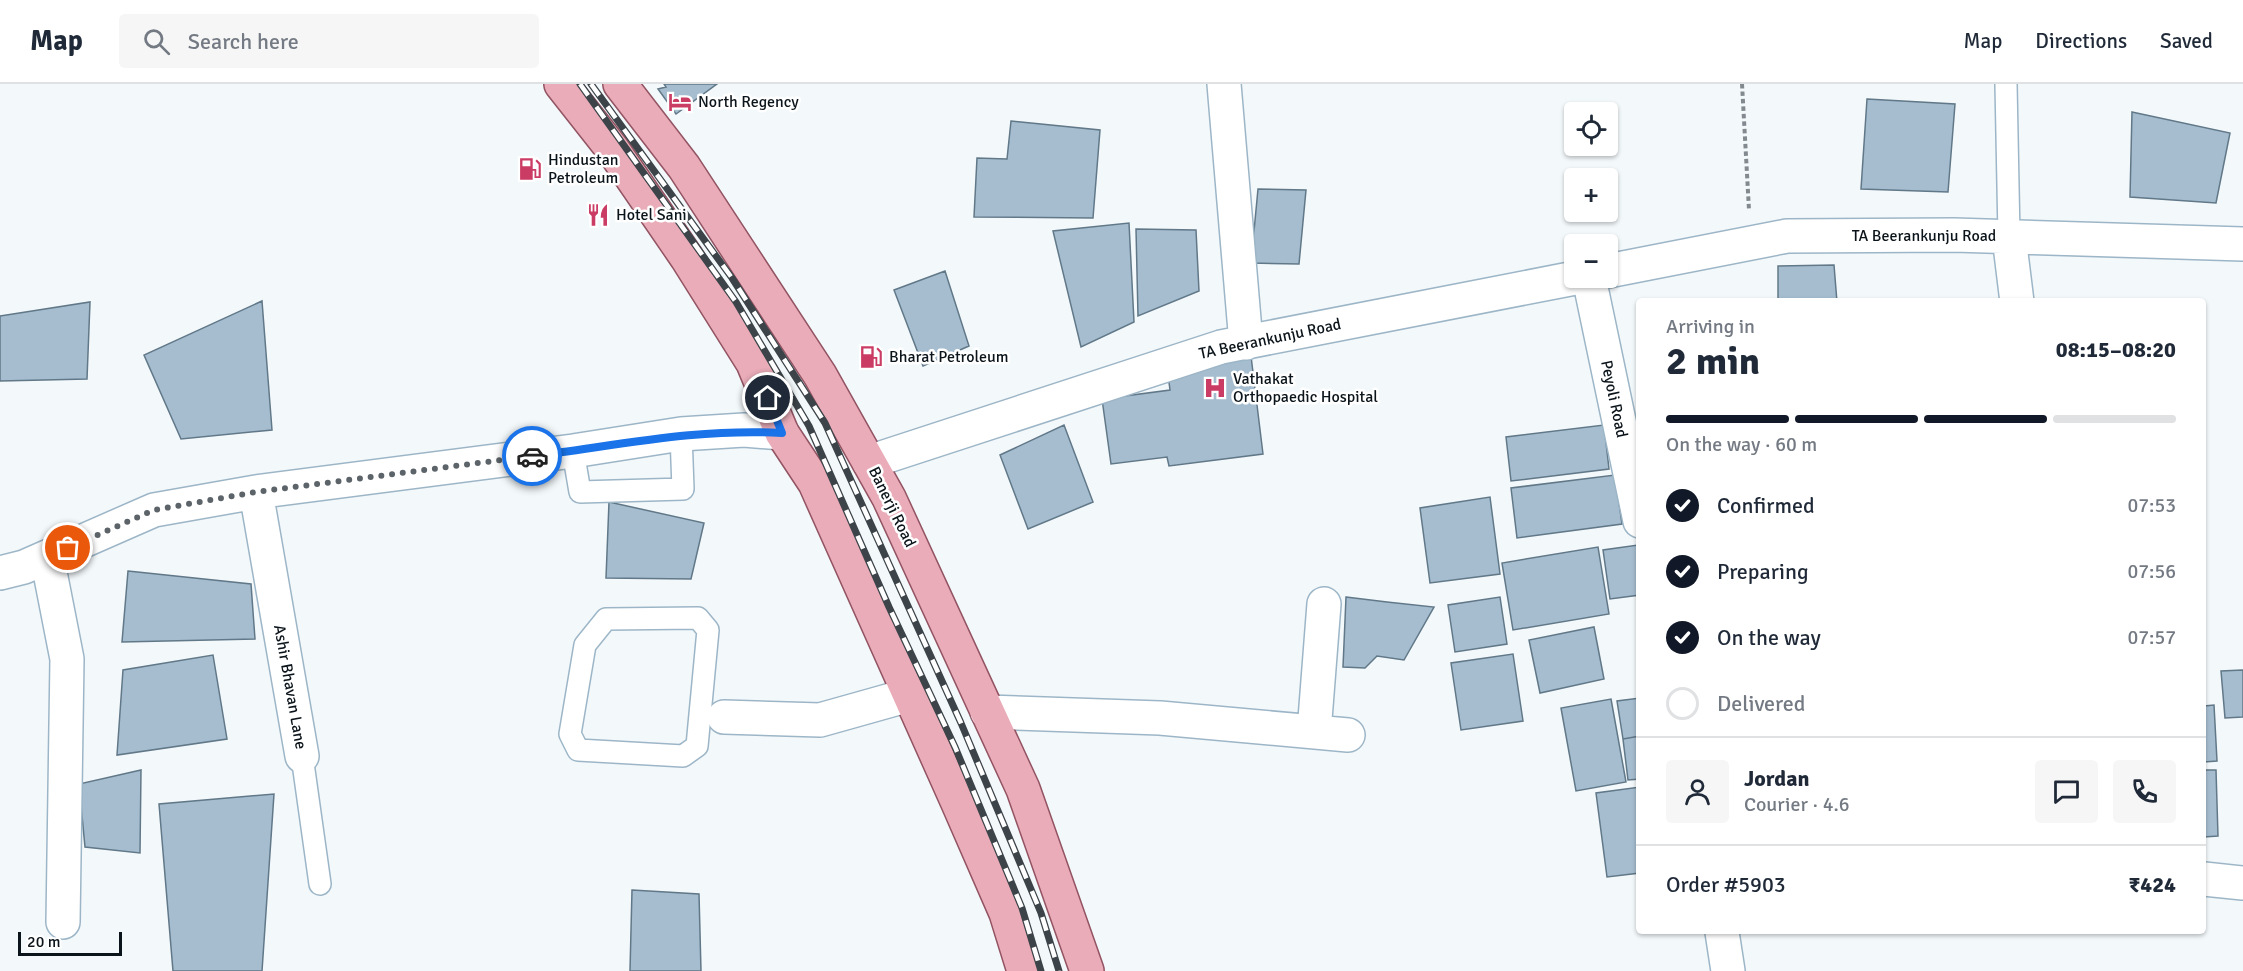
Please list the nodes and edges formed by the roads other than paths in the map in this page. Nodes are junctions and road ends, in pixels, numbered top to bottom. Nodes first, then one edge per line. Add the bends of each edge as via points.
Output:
1 (561, 84) edge
2 (620, 84) edge
3 (1224, 84) edge
4 (2006, 84) edge
5 (2009, 237) junction
6 (2243, 244) edge
7 (1618, 269) edge
8 (1564, 280) edge
9 (1591, 288) edge
10 (2017, 298) edge
11 (1246, 343) junction
12 (782, 433) junction
13 (681, 434) junction
14 (573, 451) junction
15 (869, 462) junction
16 (256, 492) junction
17 (1636, 502) edge
18 (47, 557) junction
19 (0, 573) edge
20 (1324, 604) dead end
21 (909, 695) junction
22 (987, 712) junction
23 (712, 717) junction
24 (1314, 732) junction
25 (1348, 735) dead end
26 (302, 756) joint
27 (2206, 879) edge
28 (2243, 883) edge
29 (320, 884) dead end
30 (63, 922) dead end
31 (1722, 934) edge
32 (1024, 971) edge
33 (1087, 971) edge
34 (1728, 971) edge

1 - 12 main road via 613,150 693,268 753,363
2 - 15 main road, Banerji Road via 684,167 820,375
3 - 11 street
4 - 5 lane
5 - 6 street, TA Beerankunju Road
5 - 7 street, TA Beerankunju Road via 1788,236
5 - 10 street
8 - 11 street, TA Beerankunju Road
9 - 17 street, Peyoli Road
11 - 15 street, TA Beerankunju Road via 1210,351
12 - 13 street via 744,430
12 - 21 main road via 815,483
13 - 14 street
13 - 14 lane via 683,489 580,492
14 - 16 street
15 - 22 main road, Banerji Road
16 - 18 street via 154,510
16 - 26 street, Ashir Bhavan Lane
18 - 19 street
18 - 30 street via 67,659
20 - 24 street
21 - 23 street via 820,720
21 - 32 main road via 1006,913
22 - 24 street via 1160,718
22 - 33 main road, Banerji Road via 1023,789
23 - 23 lane via 697,746 683,756 578,750 570,734 585,645 606,620 698,618 708,630
24 - 25 street
26 - 29 lane, Ashir Bhavan Lane
27 - 28 street
31 - 34 street

